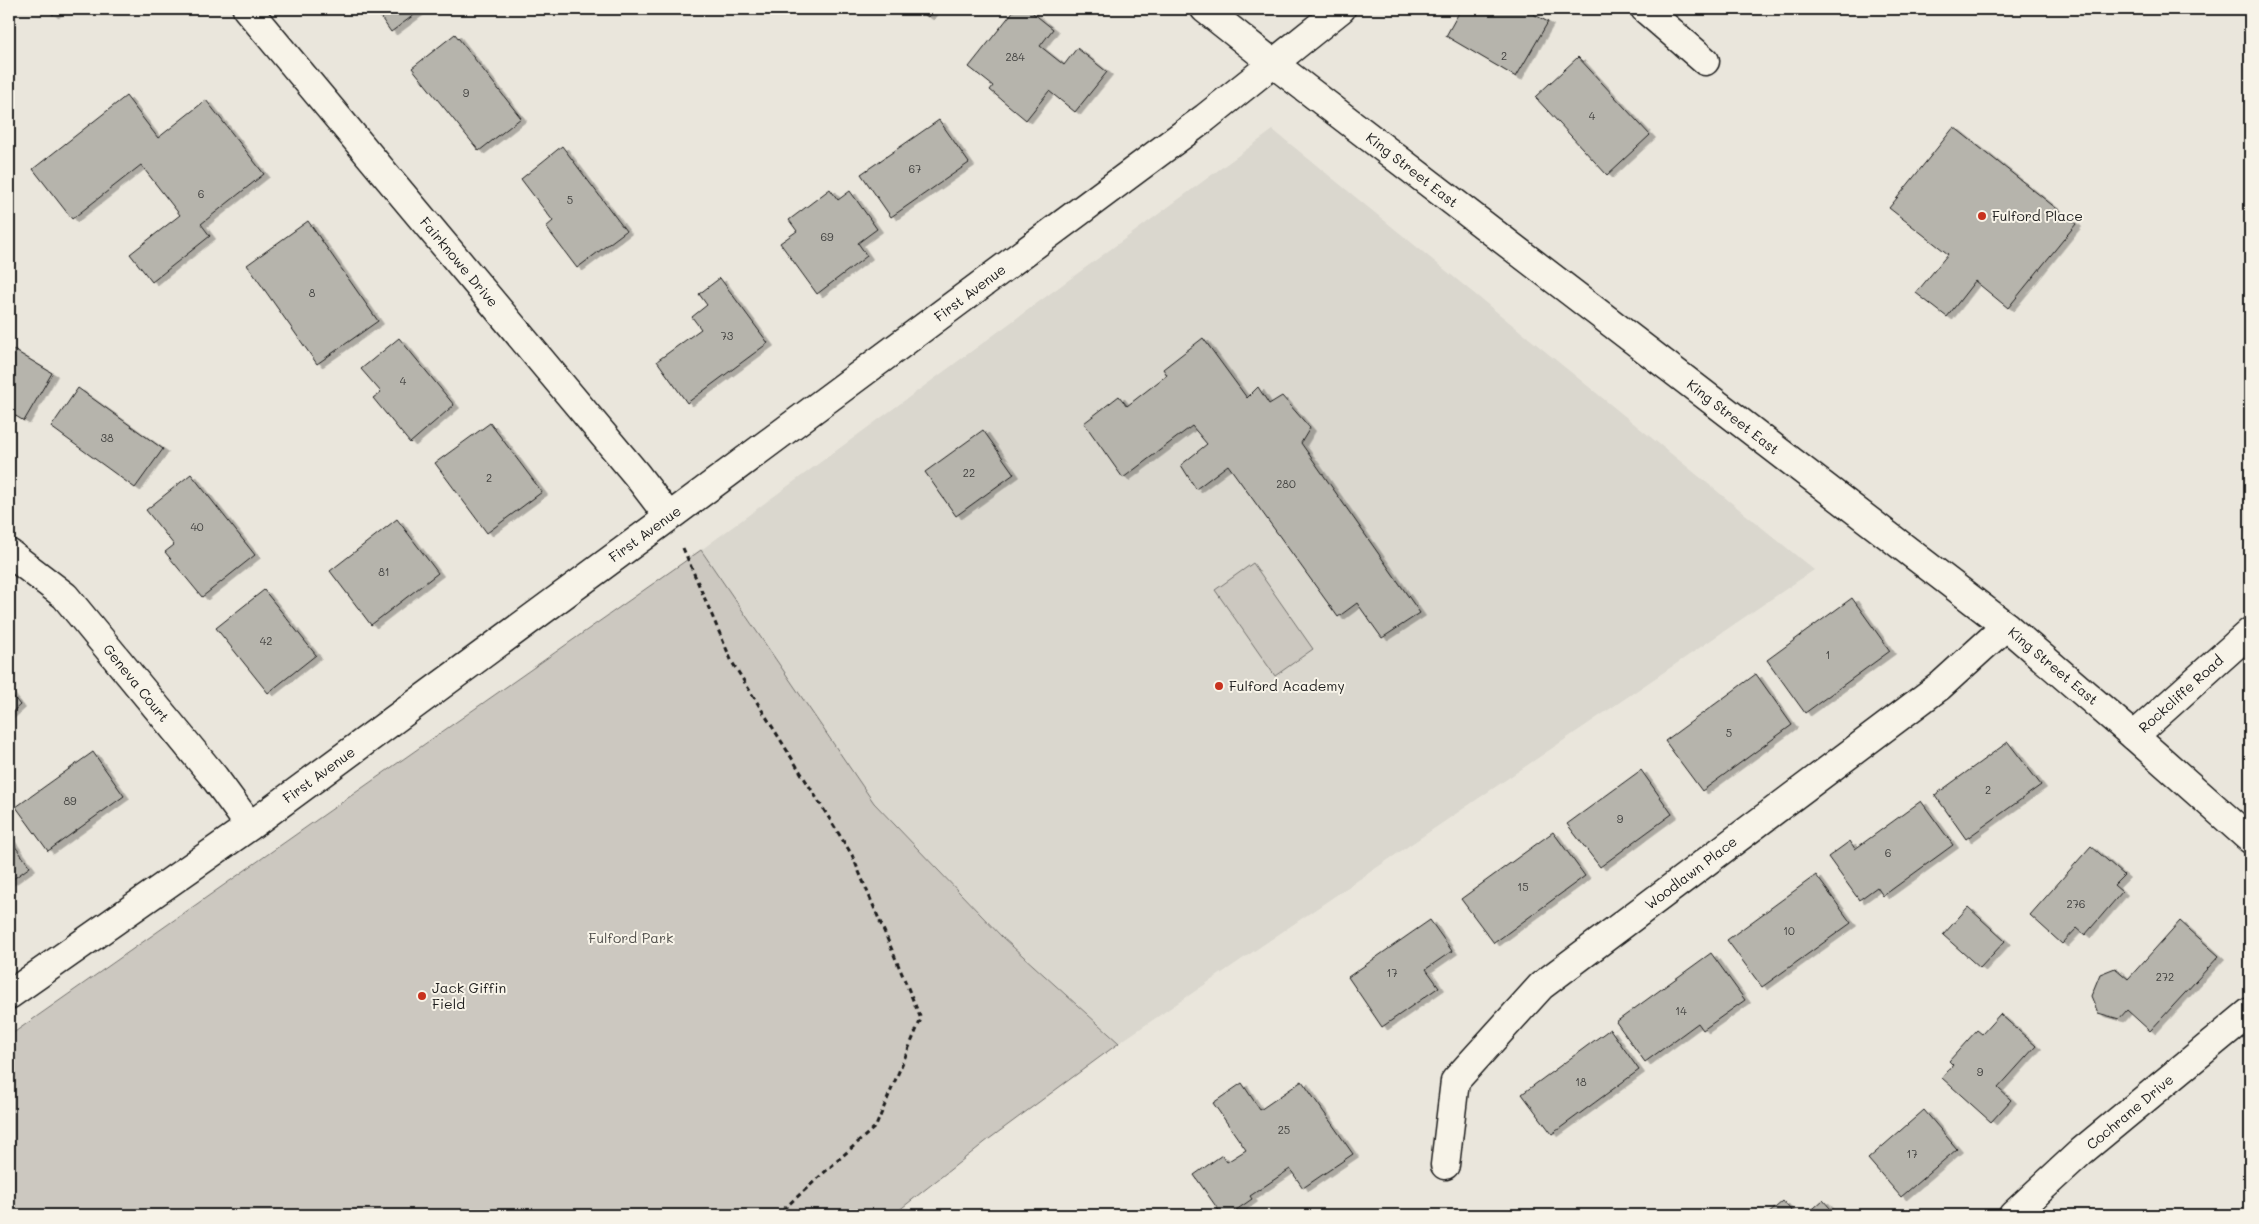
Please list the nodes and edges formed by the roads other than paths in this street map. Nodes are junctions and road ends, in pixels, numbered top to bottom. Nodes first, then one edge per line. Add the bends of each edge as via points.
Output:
1 (247, 9) edge
2 (1205, 9) edge
3 (1341, 9) edge
4 (1645, 9) edge
5 (1705, 61) dead end
6 (1274, 64) junction
7 (669, 517) junction
8 (9, 553) edge
9 (2006, 626) junction
10 (2250, 632) edge
11 (2134, 736) junction
12 (250, 826) junction
13 (2250, 839) edge
14 (9, 995) edge
15 (2250, 1012) edge
16 (1445, 1165) dead end
17 (2013, 1215) edge

1 - 7 street, Fairknowe Drive
2 - 6 street, King Street East
3 - 6 street, First Avenue
4 - 5 street
6 - 7 street, First Avenue
6 - 9 street, King Street East
7 - 12 street, First Avenue
8 - 12 street, Geneva Court via 66,596
9 - 11 street, King Street East
9 - 16 street, Woodlawn Place via 1940,686 1541,986 1455,1081
10 - 11 street, Rockcliffe Road
11 - 13 street, King Street East
12 - 14 street, First Avenue
15 - 17 street, Cochrane Drive via 2082,1151

